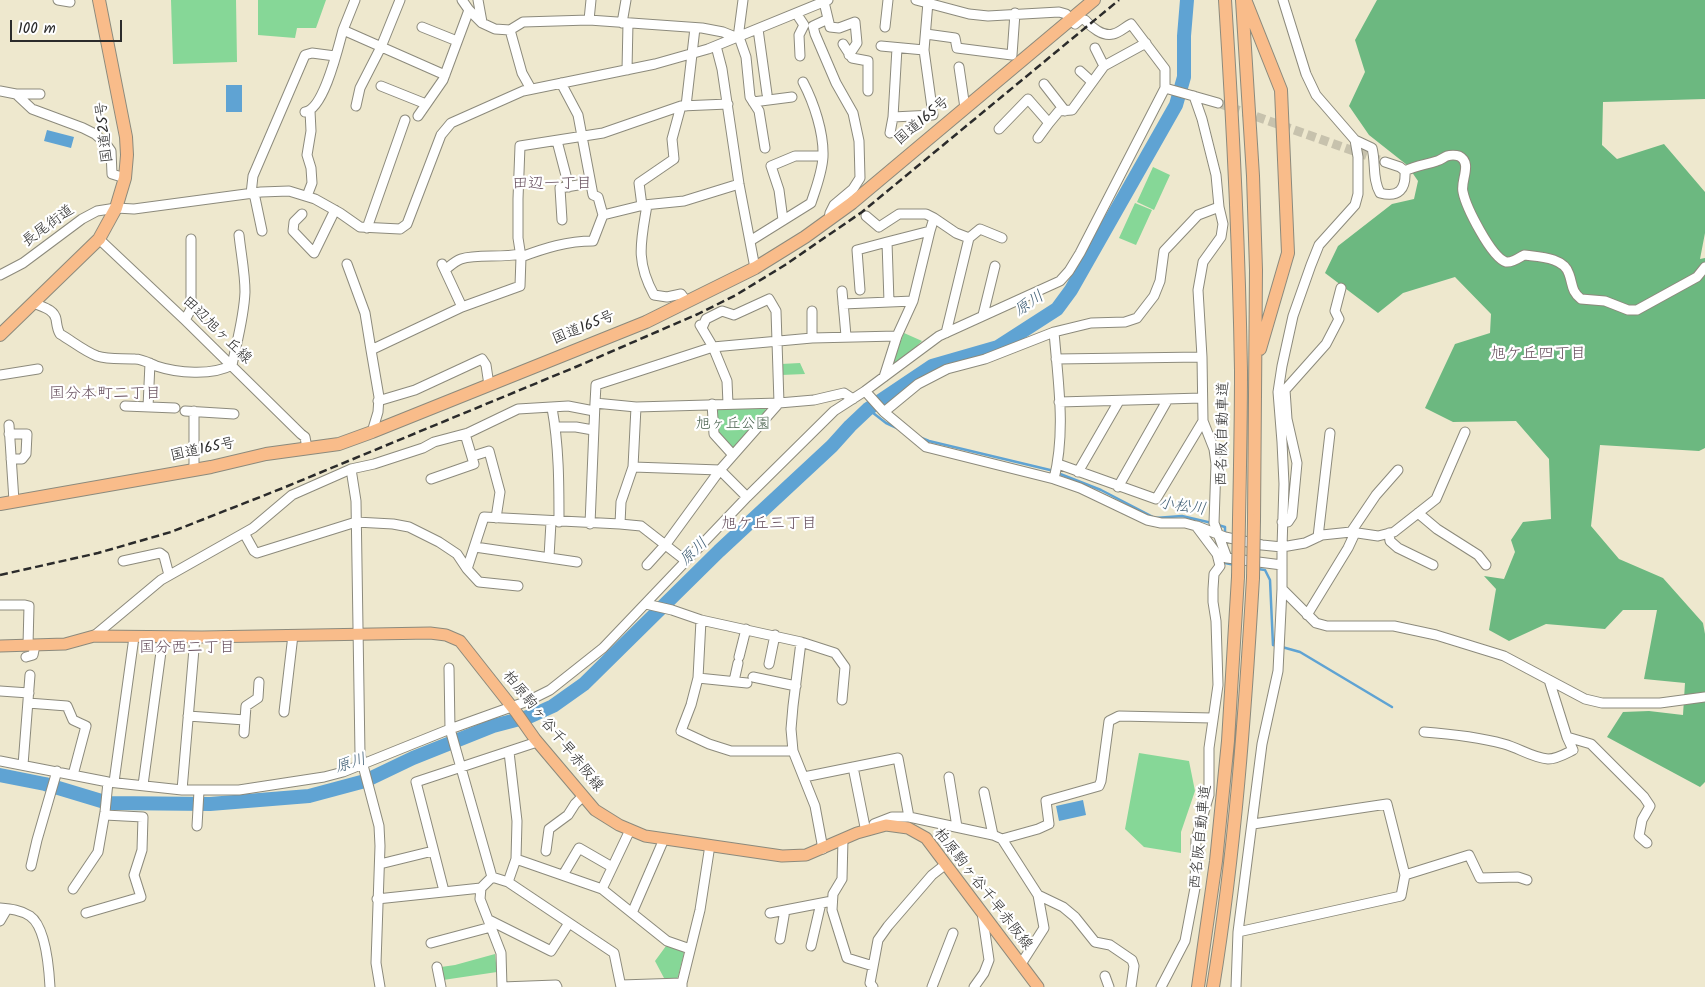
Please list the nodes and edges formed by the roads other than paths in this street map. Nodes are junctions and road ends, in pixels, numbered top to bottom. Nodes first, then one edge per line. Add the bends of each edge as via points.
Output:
1 (58, 0) edge
2 (98, 0) edge
3 (355, 0) edge
4 (400, 0) edge
5 (462, 0) edge
6 (478, 0) edge
7 (591, 0) edge
8 (626, 0) edge
9 (743, 0) edge
10 (888, 0) edge
11 (916, 0) edge
12 (1094, 0) edge
13 (1225, 0) edge
14 (1243, 0) edge
15 (1283, 0) edge
16 (823, 1) edge
17 (933, 1) edge
18 (70, 2) dead end
19 (469, 10) junction
20 (796, 13) junction
21 (1015, 13) junction
22 (828, 19) junction
23 (588, 20) junction
24 (1071, 20) junction
25 (482, 22) junction
26 (625, 23) junction
27 (422, 27) dead end
28 (885, 27) dead end
29 (695, 28) junction
30 (758, 29) junction
31 (344, 30) junction
32 (510, 30) junction
33 (926, 34) junction
34 (738, 38) junction
35 (457, 41) junction
36 (1146, 43) junction
37 (843, 44) dead end
38 (716, 46) junction
39 (881, 46) dead end
40 (381, 48) junction
41 (897, 48) junction
42 (1095, 48) dead end
43 (924, 50) junction
44 (692, 54) junction
45 (849, 55) junction
46 (335, 56) junction
47 (800, 56) dead end
48 (1104, 66) junction
49 (959, 67) dead end
50 (627, 70) junction
51 (1080, 71) dead end
52 (445, 75) junction
53 (803, 82) dead end
54 (1092, 82) junction
55 (561, 83) junction
56 (1044, 84) dead end
57 (381, 86) dead end
58 (531, 89) junction
59 (1168, 89) junction
60 (0, 91) edge
61 (868, 91) dead end
62 (16, 94) junction
63 (40, 94) dead end
64 (767, 94) dead end
65 (1190, 95) junction
66 (792, 97) dead end
67 (753, 102) junction
68 (1218, 103) tunnel mouth
69 (426, 104) junction
70 (728, 104) junction
71 (356, 106) dead end
72 (684, 106) junction
73 (965, 108) junction
74 (1065, 111) junction
75 (418, 116) dead end
76 (893, 117) junction
77 (406, 120) dead end
78 (1048, 123) junction
79 (999, 129) dead end
80 (890, 133) dead end
81 (581, 137) junction
82 (1038, 138) dead end
83 (557, 140) junction
84 (1355, 140) junction
85 (765, 148) dead end
86 (823, 156) junction
87 (1385, 162) tunnel mouth
88 (1405, 171) junction
89 (125, 178) junction
90 (590, 183) junction
91 (739, 184) junction
92 (569, 187) junction
93 (252, 194) junction
94 (307, 196) junction
95 (644, 205) junction
96 (1219, 207) junction
97 (116, 208) junction
98 (335, 210) junction
99 (302, 214) dead end
100 (602, 215) junction
101 (866, 216) dead end
102 (934, 218) junction
103 (830, 219) junction
104 (562, 220) dead end
105 (783, 220) junction
106 (366, 228) junction
107 (262, 231) dead end
108 (930, 231) junction
109 (238, 235) dead end
110 (969, 238) junction
111 (1002, 238) dead end
112 (99, 239) junction
113 (190, 239) dead end
114 (750, 242) junction
115 (887, 242) junction
116 (521, 256) junction
117 (347, 264) dead end
118 (995, 266) dead end
119 (1705, 267) edge
120 (755, 268) junction
121 (0, 275) edge
122 (1341, 288) dead end
123 (860, 290) dead end
124 (842, 291) dead end
125 (913, 301) junction
126 (688, 302) junction
127 (888, 302) junction
128 (34, 303) junction
129 (843, 304) junction
130 (462, 307) junction
131 (812, 311) dead end
132 (983, 316) junction
133 (185, 320) junction
134 (1054, 332) junction
135 (946, 333) junction
136 (0, 335) edge
137 (846, 336) junction
138 (897, 336) junction
139 (812, 338) junction
140 (778, 340) junction
141 (713, 347) junction
142 (371, 350) junction
143 (1202, 356) junction
144 (1056, 359) junction
145 (150, 363) junction
146 (1256, 364) junction
147 (232, 365) junction
148 (38, 369) dead end
149 (0, 375) edge
150 (884, 377) junction
151 (489, 385) junction
152 (867, 393) junction
153 (1202, 398) junction
154 (853, 399) junction
155 (1168, 399) junction
156 (1119, 400) junction
157 (378, 401) junction
158 (1058, 402) junction
159 (779, 403) junction
160 (712, 404) junction
161 (728, 404) junction
162 (125, 406) dead end
163 (148, 407) junction
164 (594, 407) junction
165 (636, 407) junction
166 (175, 408) dead end
167 (552, 408) junction
168 (882, 410) junction
169 (234, 414) dead end
170 (1203, 421) junction
171 (555, 427) junction
172 (593, 430) junction
173 (372, 432) junction
174 (1465, 432) dead end
175 (1330, 433) dead end
176 (465, 434) junction
177 (307, 448) junction
178 (733, 455) junction
179 (473, 456) junction
180 (10, 459) junction
181 (1058, 464) junction
182 (632, 467) junction
183 (351, 469) junction
184 (194, 470) junction
185 (720, 470) junction
186 (1398, 470) dead end
187 (1078, 472) junction
188 (431, 479) dead end
189 (1054, 479) junction
190 (1118, 486) junction
191 (747, 497) junction
192 (14, 501) junction
193 (0, 504) edge
194 (1418, 513) junction
195 (496, 518) junction
196 (356, 522) junction
197 (555, 522) junction
198 (1282, 522) junction
199 (590, 524) junction
200 (620, 524) junction
201 (1196, 526) junction
202 (244, 533) junction
203 (1353, 533) junction
204 (1389, 533) junction
205 (1218, 534) junction
206 (1318, 537) junction
207 (666, 544) junction
208 (1282, 546) junction
209 (474, 547) junction
210 (1217, 554) junction
211 (549, 557) junction
212 (1227, 558) junction
213 (123, 561) dead end
214 (686, 561) junction
215 (1488, 561) dead end
216 (578, 562) dead end
217 (1282, 565) junction
218 (1433, 565) dead end
219 (648, 566) dead end
220 (467, 569) junction
221 (169, 575) junction
222 (518, 586) dead end
223 (1282, 589) junction
224 (650, 604) junction
225 (0, 606) edge
226 (1307, 616) junction
227 (701, 620) junction
228 (746, 629) junction
229 (358, 634) junction
230 (292, 635) junction
231 (775, 635) junction
232 (94, 636) junction
233 (134, 636) junction
234 (163, 637) junction
235 (195, 637) junction
236 (801, 642) junction
237 (31, 645) junction
238 (0, 646) edge
239 (26, 657) dead end
240 (769, 664) dead end
241 (449, 668) dead end
242 (30, 675) dead end
243 (698, 678) junction
244 (1549, 680) junction
245 (734, 681) junction
246 (259, 682) dead end
247 (796, 686) junction
248 (0, 691) edge
249 (29, 693) junction
250 (1705, 697) edge
251 (842, 700) dead end
252 (28, 703) junction
253 (514, 710) junction
254 (284, 712) dead end
255 (188, 716) junction
256 (1212, 718) junction
257 (245, 720) junction
258 (1424, 732) dead end
259 (244, 733) dead end
260 (451, 733) junction
261 (1567, 737) junction
262 (536, 741) junction
263 (792, 751) junction
264 (508, 752) junction
265 (0, 761) edge
266 (23, 765) junction
267 (853, 767) junction
268 (460, 768) junction
269 (363, 769) junction
270 (56, 772) junction
271 (73, 775) junction
272 (804, 777) junction
273 (949, 777) dead end
274 (111, 782) junction
275 (143, 786) junction
276 (182, 790) junction
277 (984, 792) dead end
278 (199, 794) junction
279 (583, 796) junction
280 (105, 815) junction
281 (909, 817) junction
282 (1253, 824) junction
283 (197, 826) dead end
284 (957, 827) junction
285 (630, 830) junction
286 (861, 830) junction
287 (997, 837) junction
288 (664, 839) junction
289 (843, 839) junction
290 (1647, 843) dead end
291 (710, 845) junction
292 (823, 849) junction
293 (434, 851) junction
294 (546, 851) dead end
295 (516, 859) junction
296 (384, 863) dead end
297 (946, 864) junction
298 (31, 866) dead end
299 (612, 867) junction
300 (1405, 875) junction
301 (563, 876) junction
302 (492, 877) junction
303 (1528, 880) dead end
304 (508, 882) junction
305 (481, 888) junction
306 (73, 889) dead end
307 (602, 889) junction
308 (444, 891) junction
309 (1038, 895) junction
310 (378, 898) junction
311 (832, 901) junction
312 (821, 903) junction
313 (3, 908) edge
314 (784, 910) junction
315 (982, 912) junction
316 (86, 913) dead end
317 (632, 913) junction
318 (770, 913) dead end
319 (0, 921) edge
320 (490, 923) junction
321 (569, 923) junction
322 (1238, 932) junction
323 (953, 933) dead end
324 (780, 939) dead end
325 (431, 943) dead end
326 (811, 946) dead end
327 (690, 950) junction
328 (1021, 964) junction
329 (873, 966) junction
330 (437, 967) dead end
331 (1105, 976) dead end
332 (682, 985) edge
333 (621, 986) edge
334 (1129, 986) edge
335 (50, 987) edge
336 (380, 987) edge
337 (441, 987) edge
338 (557, 987) edge
339 (873, 987) edge
340 (932, 987) edge
341 (974, 987) edge
342 (1038, 987) edge
343 (1109, 987) edge
344 (1160, 987) edge
345 (1198, 987) edge
346 (1213, 987) edge
347 (1236, 987) edge

1 - 18 street
2 - 89 highway, 国道25号 via 126,137
3 - 31 street
4 - 40 street
5 - 19 street
6 - 25 street
7 - 23 street
8 - 26 street
9 - 34 street
10 - 28 street
11 - 17 street
12 - 24 highway, 国道165号
13 - 345 highway, 西名阪自動車道, bridge via 1238,276 1238,577 1228,741 1216,862
14 - 146 highway, 西名阪自動車道 via 1254,176
14 - 146 highway via 1281,90 1288,253
15 - 84 street via 1306,74 1316,95
16 - 20 street
16 - 22 street
17 - 21 street via 969,14
17 - 33 street
19 - 25 street
19 - 35 street
20 - 30 street
20 - 47 street via 804,25 799,35
21 - 24 street via 1059,12
21 - 33 street via 1012,55 957,48 955,38
22 - 45 street via 830,27 839,28 855,22 857,43
22 - 103 street via 813,26 836,83 853,113 859,141 860,178 853,189 834,204
23 - 26 street
23 - 32 street via 523,22
24 - 36 street via 1075,24 1085,20 1105,34 1114,34 1131,24
24 - 73 highway, 国道165号
25 - 32 street via 495,29
26 - 29 street
26 - 50 street
27 - 35 street
29 - 34 street
29 - 44 street
30 - 34 street
30 - 64 street
31 - 40 street
31 - 46 street
32 - 58 street via 522,73
33 - 43 street
34 - 38 street
34 - 67 street via 746,57
35 - 52 street
36 - 48 street
36 - 59 street via 1165,69
37 - 45 street
38 - 44 street
38 - 70 street
39 - 41 street
40 - 52 street
40 - 71 street via 360,88
41 - 43 street
41 - 76 street
42 - 48 street
43 - 76 street via 933,115
44 - 50 street
44 - 72 street
45 - 61 street via 868,61
46 - 93 street via 305,55 253,176
46 - 94 street via 324,90 307,111 311,131 307,154 312,183
48 - 54 street
49 - 73 street
50 - 55 street
51 - 54 street
52 - 69 street
53 - 86 street via 819,123
54 - 74 street via 1072,110
55 - 58 street
55 - 81 street via 578,115
56 - 74 street
57 - 69 street
58 - 106 street via 451,123 441,135 407,224 400,229
59 - 65 street
59 - 132 street via 1069,272 1060,281
60 - 62 street
62 - 63 street
62 - 89 street via 32,109 95,134 111,151 112,174
65 - 68 street
65 - 96 street via 1202,119 1216,175
66 - 67 street
67 - 85 street via 759,111
69 - 75 street
70 - 72 street
70 - 91 street
72 - 81 street
72 - 95 street via 672,139 674,159 640,183
73 - 103 highway, 国道165号
74 - 78 street via 1059,111
76 - 80 street
77 - 106 street
78 - 79 street via 1028,99
78 - 82 street
81 - 83 street
81 - 90 street
83 - 92 street
83 - 116 street via 520,146 518,218
84 - 88 street via 1372,148 1375,184 1380,193 1397,193 1405,182
84 - 198 street via 1358,194 1355,205 1319,244 1293,316 1282,366 1278,392 1283,467
86 - 105 street via 811,203
86 - 105 street via 795,156 770,166 779,190
87 - 88 street
88 - 119 street via 1449,155 1459,156 1465,168 1462,190 1482,236 1497,256 1506,262 1524,255 1555,260 1566,268 1572,289 1581,299 1605,301 1637,310 1698,277
89 - 97 highway, 国道25号
90 - 92 street
90 - 100 street via 593,195 598,197
91 - 95 street via 684,201
91 - 114 street
92 - 104 street via 560,188
93 - 94 street, 長尾街道 via 290,191
93 - 97 street, 長尾街道
93 - 107 street
94 - 98 street, 長尾街道
95 - 100 street
95 - 126 street via 640,250 645,278 654,295 681,294
96 - 134 street via 1198,215 1164,251 1160,281 1150,302 1137,318 1125,322 1091,323
96 - 143 street via 1223,224 1221,237 1203,262 1198,290
97 - 112 highway, 国道25号
97 - 121 street, 長尾街道 via 90,215 23,263
98 - 99 street via 314,253 293,231 294,222
98 - 106 street, 長尾街道
100 - 116 street via 593,241 574,241
101 - 102 street via 879,228 899,214 926,214
102 - 108 street
102 - 110 street
103 - 120 highway, 国道165号
105 - 114 street
108 - 115 street
108 - 125 street
109 - 147 street via 244,260 245,292
110 - 111 street via 980,229
110 - 135 street
112 - 128 highway, 国道25号
112 - 133 street, 田辺旭ヶ丘線
113 - 133 street via 191,309
114 - 120 street
115 - 123 street via 857,250
115 - 127 street
116 - 130 street via 520,286
116 - 130 street via 467,258 443,267
117 - 142 street via 365,313
118 - 132 street
120 - 126 highway, 国道165号
122 - 198 street via 1335,311 1339,319 1335,328 1326,344 1285,390 1296,463 1292,516 1288,522
124 - 129 street
125 - 127 street
125 - 138 street
126 - 151 highway, 国道165号
127 - 129 street
128 - 136 highway, 国道25号
128 - 145 street via 56,316 60,334 95,355
129 - 137 street
130 - 142 street
131 - 139 street
132 - 135 street
133 - 147 street, 田辺旭ヶ丘線
134 - 144 street
134 - 168 street via 986,359 947,369 918,384
135 - 150 street
137 - 138 street
137 - 139 street
138 - 150 street
139 - 140 street
140 - 141 street
140 - 141 street via 776,311 769,299 734,315 722,311 706,319 701,327
140 - 159 street
141 - 161 street via 727,381
141 - 164 street via 596,385
142 - 157 street
143 - 144 street
143 - 153 street
144 - 158 street
145 - 147 street via 183,371 208,371
145 - 163 street
146 - 346 highway, 西名阪自動車道, bridge via 1253,578 1247,672 1236,807
147 - 177 street, 田辺旭ヶ丘線 via 305,437
148 - 149 street
150 - 152 street
151 - 157 street via 482,359 415,390
151 - 173 highway, 国道165号
152 - 154 street
152 - 168 street
153 - 155 street
153 - 170 street
154 - 159 street via 844,393
154 - 191 street via 834,411
155 - 156 street
155 - 190 street
156 - 158 street
156 - 187 street
157 - 173 street
158 - 181 street via 1061,418
159 - 161 street
159 - 178 street
160 - 161 street
160 - 165 street
160 - 178 street via 714,434
162 - 163 street
163 - 166 street
164 - 165 street
164 - 167 street
164 - 172 street
165 - 182 street
167 - 171 street
167 - 176 street via 518,409
168 - 189 street via 926,447
169 - 184 street via 190,411
170 - 190 street via 1156,499
170 - 205 street via 1216,464 1214,523
171 - 172 street via 576,426
171 - 197 street via 559,477
172 - 199 street
173 - 177 highway, 国道165号 via 339,444
174 - 194 street via 1436,500
175 - 206 street
176 - 179 street
176 - 183 street
177 - 184 highway, 国道165号
178 - 185 street
179 - 188 street via 474,464
179 - 195 street via 489,451 500,492
180 - 180 street via 9,429 27,434 26,454 22,459
180 - 192 street
181 - 187 street
181 - 189 street
182 - 185 street
182 - 200 street via 621,502
183 - 196 street
183 - 202 street via 292,495
184 - 192 highway, 国道165号
185 - 191 street
185 - 207 street
186 - 203 street via 1376,495
187 - 190 street
189 - 201 street via 1148,520
191 - 214 street
192 - 193 highway, 国道165号
194 - 204 street
194 - 215 street
195 - 197 street
195 - 209 street via 484,517
196 - 202 street via 257,553
196 - 220 street via 393,524 424,533 457,554
196 - 229 street
197 - 199 street
197 - 211 street
198 - 208 street
199 - 200 street
200 - 207 street via 641,526
201 - 205 street
201 - 210 street
202 - 221 street
203 - 204 street via 1378,536
203 - 206 street
203 - 226 street via 1348,548
204 - 218 street via 1390,541 1398,548
205 - 208 street via 1262,545
205 - 212 street
206 - 208 street via 1305,544
207 - 214 street
207 - 219 street
208 - 217 street
209 - 211 street
209 - 220 street
210 - 212 street
210 - 256 street via 1220,566 1214,574 1213,602 1218,685
211 - 216 street
212 - 217 street
213 - 221 street via 160,553 164,556
214 - 224 street
217 - 223 street
220 - 222 street via 479,582
221 - 232 street
223 - 226 street
223 - 282 street via 1278,671 1262,744
224 - 227 street
224 - 253 street via 573,673
225 - 237 street via 29,606
226 - 244 street via 1327,626 1394,626 1436,635 1504,656
227 - 228 street
227 - 243 street
228 - 231 street
228 - 245 street
229 - 230 main road, 柏原駒ヶ谷千早赤阪線
229 - 253 main road, 柏原駒ヶ谷千早赤阪線 via 430,633 460,641
229 - 269 street
230 - 235 main road, 柏原駒ヶ谷千早赤阪線
230 - 254 street
231 - 236 street
231 - 240 street
232 - 233 main road, 柏原駒ヶ谷千早赤阪線
232 - 237 main road, 柏原駒ヶ谷千早赤阪線 via 65,644
233 - 234 main road, 柏原駒ヶ谷千早赤阪線
233 - 274 street
234 - 235 main road, 柏原駒ヶ谷千早赤阪線
234 - 275 street
235 - 255 street
236 - 247 street
236 - 251 street via 835,653 845,667
237 - 238 main road, 柏原駒ヶ谷千早赤阪線
237 - 239 street via 33,655
241 - 260 street
242 - 249 street
243 - 245 street
243 - 263 street via 681,731 731,751
244 - 250 street via 1585,700 1602,703 1660,703
244 - 261 street
245 - 247 street
246 - 257 street via 258,698 246,706
247 - 263 street
248 - 249 street
249 - 252 street
252 - 266 street
252 - 271 street via 67,706 73,720 86,726
253 - 260 street
253 - 262 main road, 柏原駒ヶ谷千早赤阪線
255 - 257 street
255 - 276 street
256 - 287 street via 1119,716 1109,720 1099,786 1046,801 1049,824
256 - 344 street via 1210,795 1196,839 1196,888 1192,912 1185,942
257 - 259 street
258 - 261 street via 1490,740 1546,759 1573,750
260 - 268 street
260 - 269 street
261 - 290 street via 1591,744 1644,797 1650,806 1642,820 1639,836
262 - 264 street
262 - 279 main road, 柏原駒ヶ谷千早赤阪線
263 - 272 street
264 - 268 street
264 - 295 street via 517,821
265 - 266 street
266 - 270 street
267 - 272 street
267 - 281 street via 898,758
267 - 286 street
268 - 293 street via 416,782
268 - 302 street
269 - 278 street
269 - 310 street via 379,826
270 - 271 street
270 - 298 street
271 - 274 street
272 - 292 street via 815,806
273 - 284 street
274 - 275 street
274 - 280 street
275 - 276 street
276 - 278 street
277 - 287 street
278 - 283 street
279 - 285 main road, 柏原駒ヶ谷千早赤阪線 via 595,810
279 - 294 street via 549,829
280 - 306 street via 98,852
280 - 316 street via 143,817 142,850 134,875 141,896
281 - 284 street
281 - 286 street via 892,817
282 - 300 street via 1387,804
282 - 322 street
284 - 287 street
285 - 288 main road, 柏原駒ヶ谷千早赤阪線
285 - 299 street
286 - 289 main road, 柏原駒ヶ谷千早赤阪線
286 - 297 main road, 柏原駒ヶ谷千早赤阪線 via 886,825 908,828 926,838
287 - 309 street
288 - 291 main road, 柏原駒ヶ谷千早赤阪線
288 - 317 street
289 - 292 main road, 柏原駒ヶ谷千早赤阪線
289 - 311 street via 842,879
291 - 292 main road, 柏原駒ヶ谷千早赤阪線 via 782,856 806,855
291 - 327 street
293 - 296 street
293 - 308 street
295 - 301 street
295 - 304 street
297 - 315 main road, 柏原駒ヶ谷千早赤阪線
297 - 329 street via 932,875 878,940
299 - 301 street via 579,848
299 - 307 street
300 - 303 street via 1469,855 1480,878 1518,877
300 - 322 street via 1401,896
301 - 307 street
302 - 304 street
302 - 305 street
304 - 321 street
305 - 308 street
305 - 320 street via 480,898
307 - 317 street
308 - 310 street
309 - 328 street via 1044,928
309 - 334 street via 1076,917 1095,942 1110,945 1132,960 1134,966
310 - 336 street via 376,963
311 - 312 street
311 - 329 street via 847,958
312 - 314 street
312 - 326 street
313 - 319 street
313 - 335 street via 19,910 32,917 38,926 46,952
314 - 318 street
314 - 324 street
315 - 328 main road, 柏原駒ヶ谷千早赤阪線
315 - 341 street via 989,960
317 - 327 street via 667,941
320 - 321 street via 550,951
320 - 325 street
320 - 338 street via 501,953 502,987
321 - 333 street via 614,953
322 - 347 street
323 - 340 street
327 - 332 street
328 - 342 main road, 柏原駒ヶ谷千早赤阪線
329 - 339 street via 870,983
330 - 337 street
331 - 343 street
332 - 333 street

